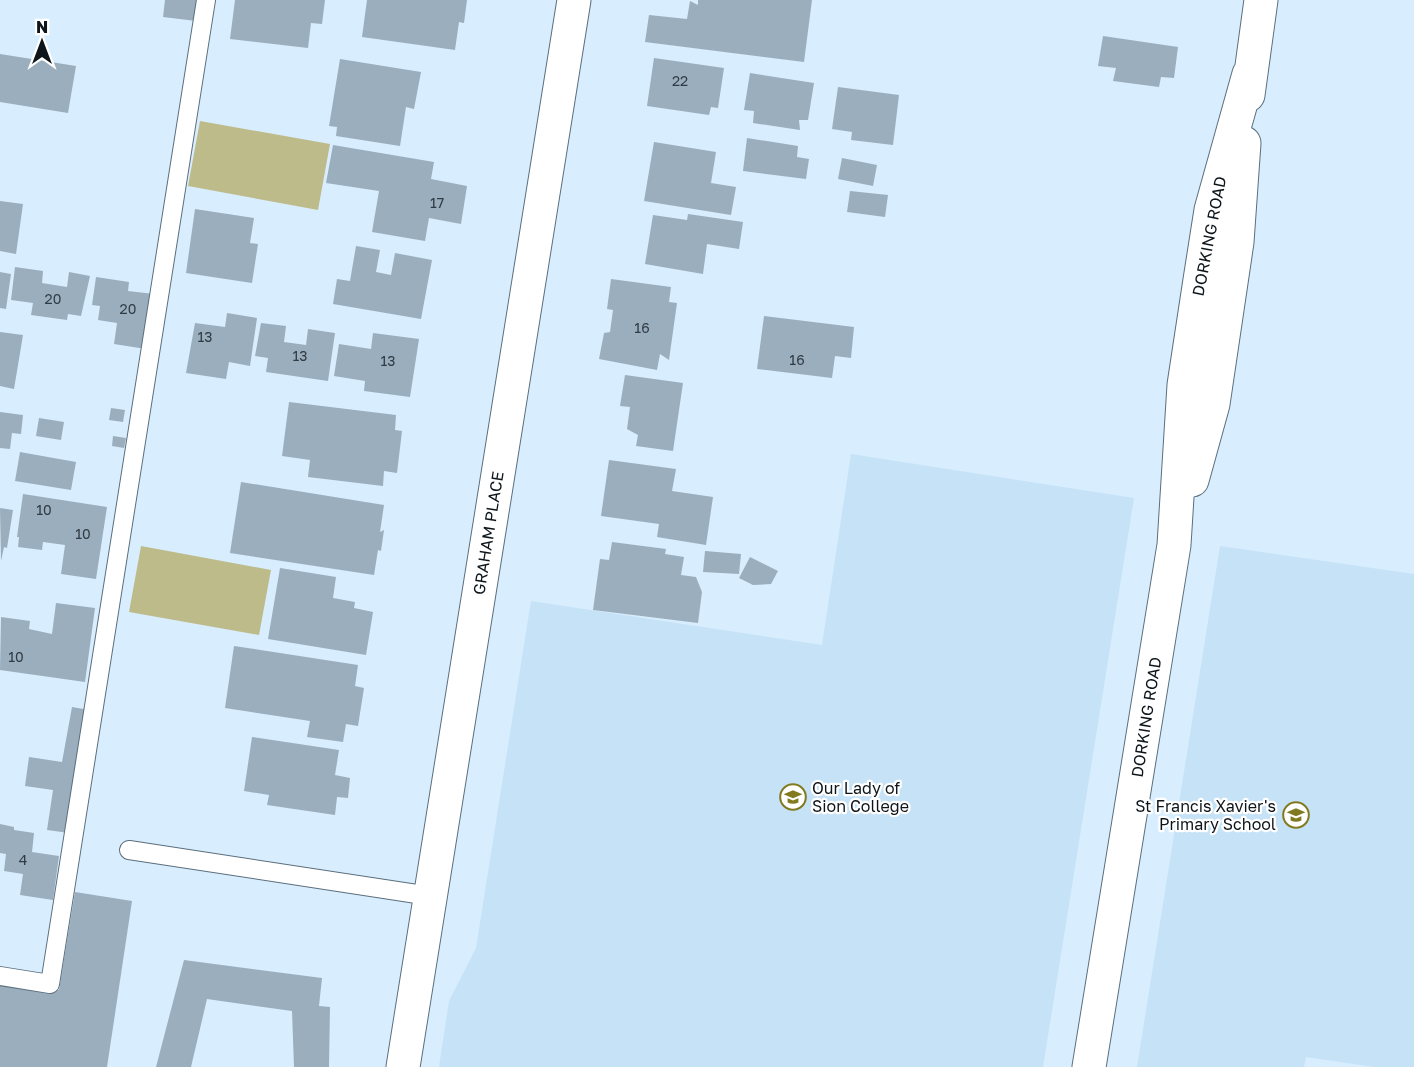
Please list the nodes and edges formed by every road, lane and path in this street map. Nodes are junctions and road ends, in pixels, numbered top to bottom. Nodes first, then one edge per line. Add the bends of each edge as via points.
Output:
1 (206, 0) edge
2 (574, 0) edge
3 (1261, 0) edge
4 (129, 850) dead end
5 (430, 896) junction
6 (0, 976) edge
7 (403, 1067) edge
8 (1089, 1067) edge

1 - 6 lane via 50,984
2 - 5 main road, GRAHAM PLACE
3 - 8 main road, DORKING ROAD via 1249,74 1237,242 1215,282 1213,404 1174,545
4 - 5 lane
5 - 7 main road, GRAHAM PLACE

